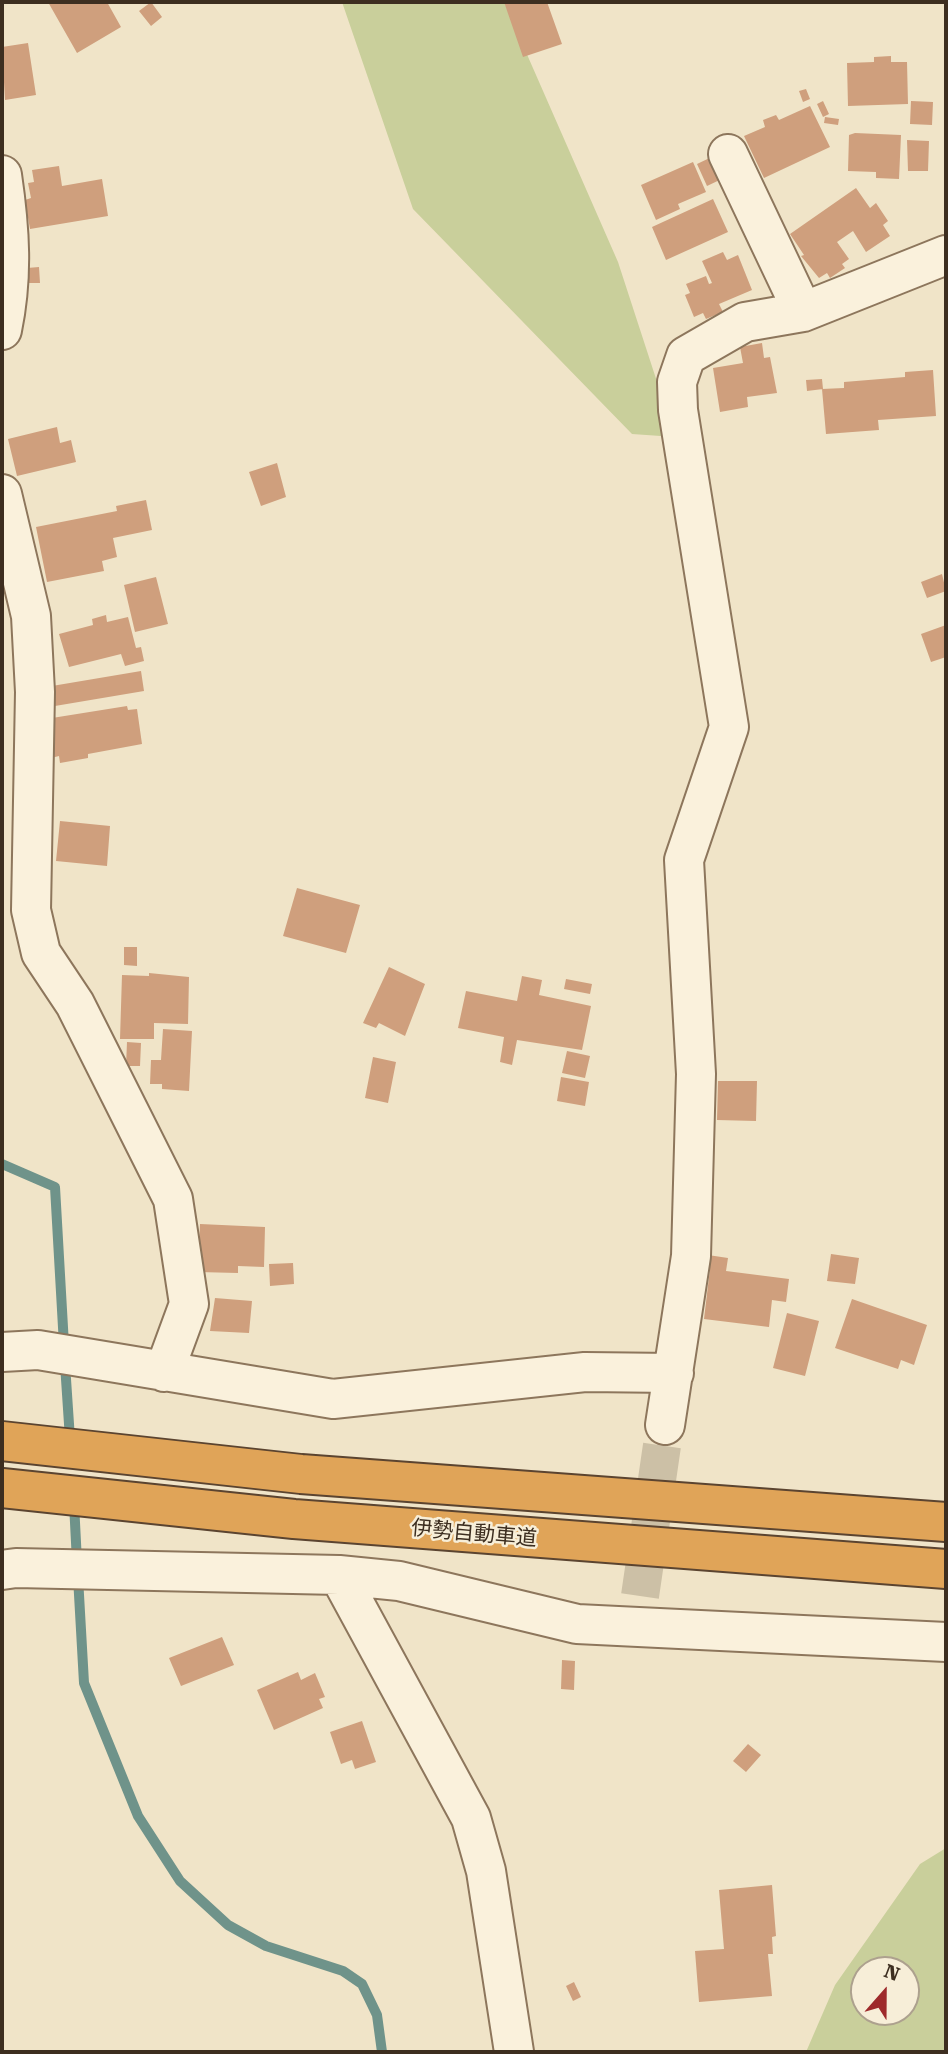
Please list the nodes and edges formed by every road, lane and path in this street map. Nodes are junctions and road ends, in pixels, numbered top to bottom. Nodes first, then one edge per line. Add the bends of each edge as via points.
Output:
1 (728, 154) dead end
2 (2, 175) edge
3 (946, 255) edge
4 (803, 312) junction
5 (2, 330) edge
6 (2, 494) edge
7 (2, 1352) edge
8 (164, 1372) junction
9 (674, 1373) junction
10 (665, 1425) tunnel mouth
11 (2, 1441) edge
12 (2, 1488) edge
13 (946, 1522) edge
14 (946, 1569) edge
15 (2, 1570) edge
16 (339, 1575) junction
17 (946, 1642) edge
18 (514, 2052) edge

1 - 4 street
2 - 5 street via 11,233 10,290
3 - 4 street
4 - 9 street via 745,322 686,356 677,382 729,727 684,860 696,1074 691,1256
6 - 8 street via 31,616 35,692 31,910 41,953 75,1004 173,1199 188,1304
7 - 8 street via 37,1350
8 - 9 street via 333,1399 585,1372
9 - 10 street
11 - 13 highway via 301,1474
12 - 14 highway, 伊勢自動車道 via 294,1519
15 - 16 street
16 - 17 street via 399,1581 578,1624 635,1613
16 - 18 street via 471,1818 486,1871

